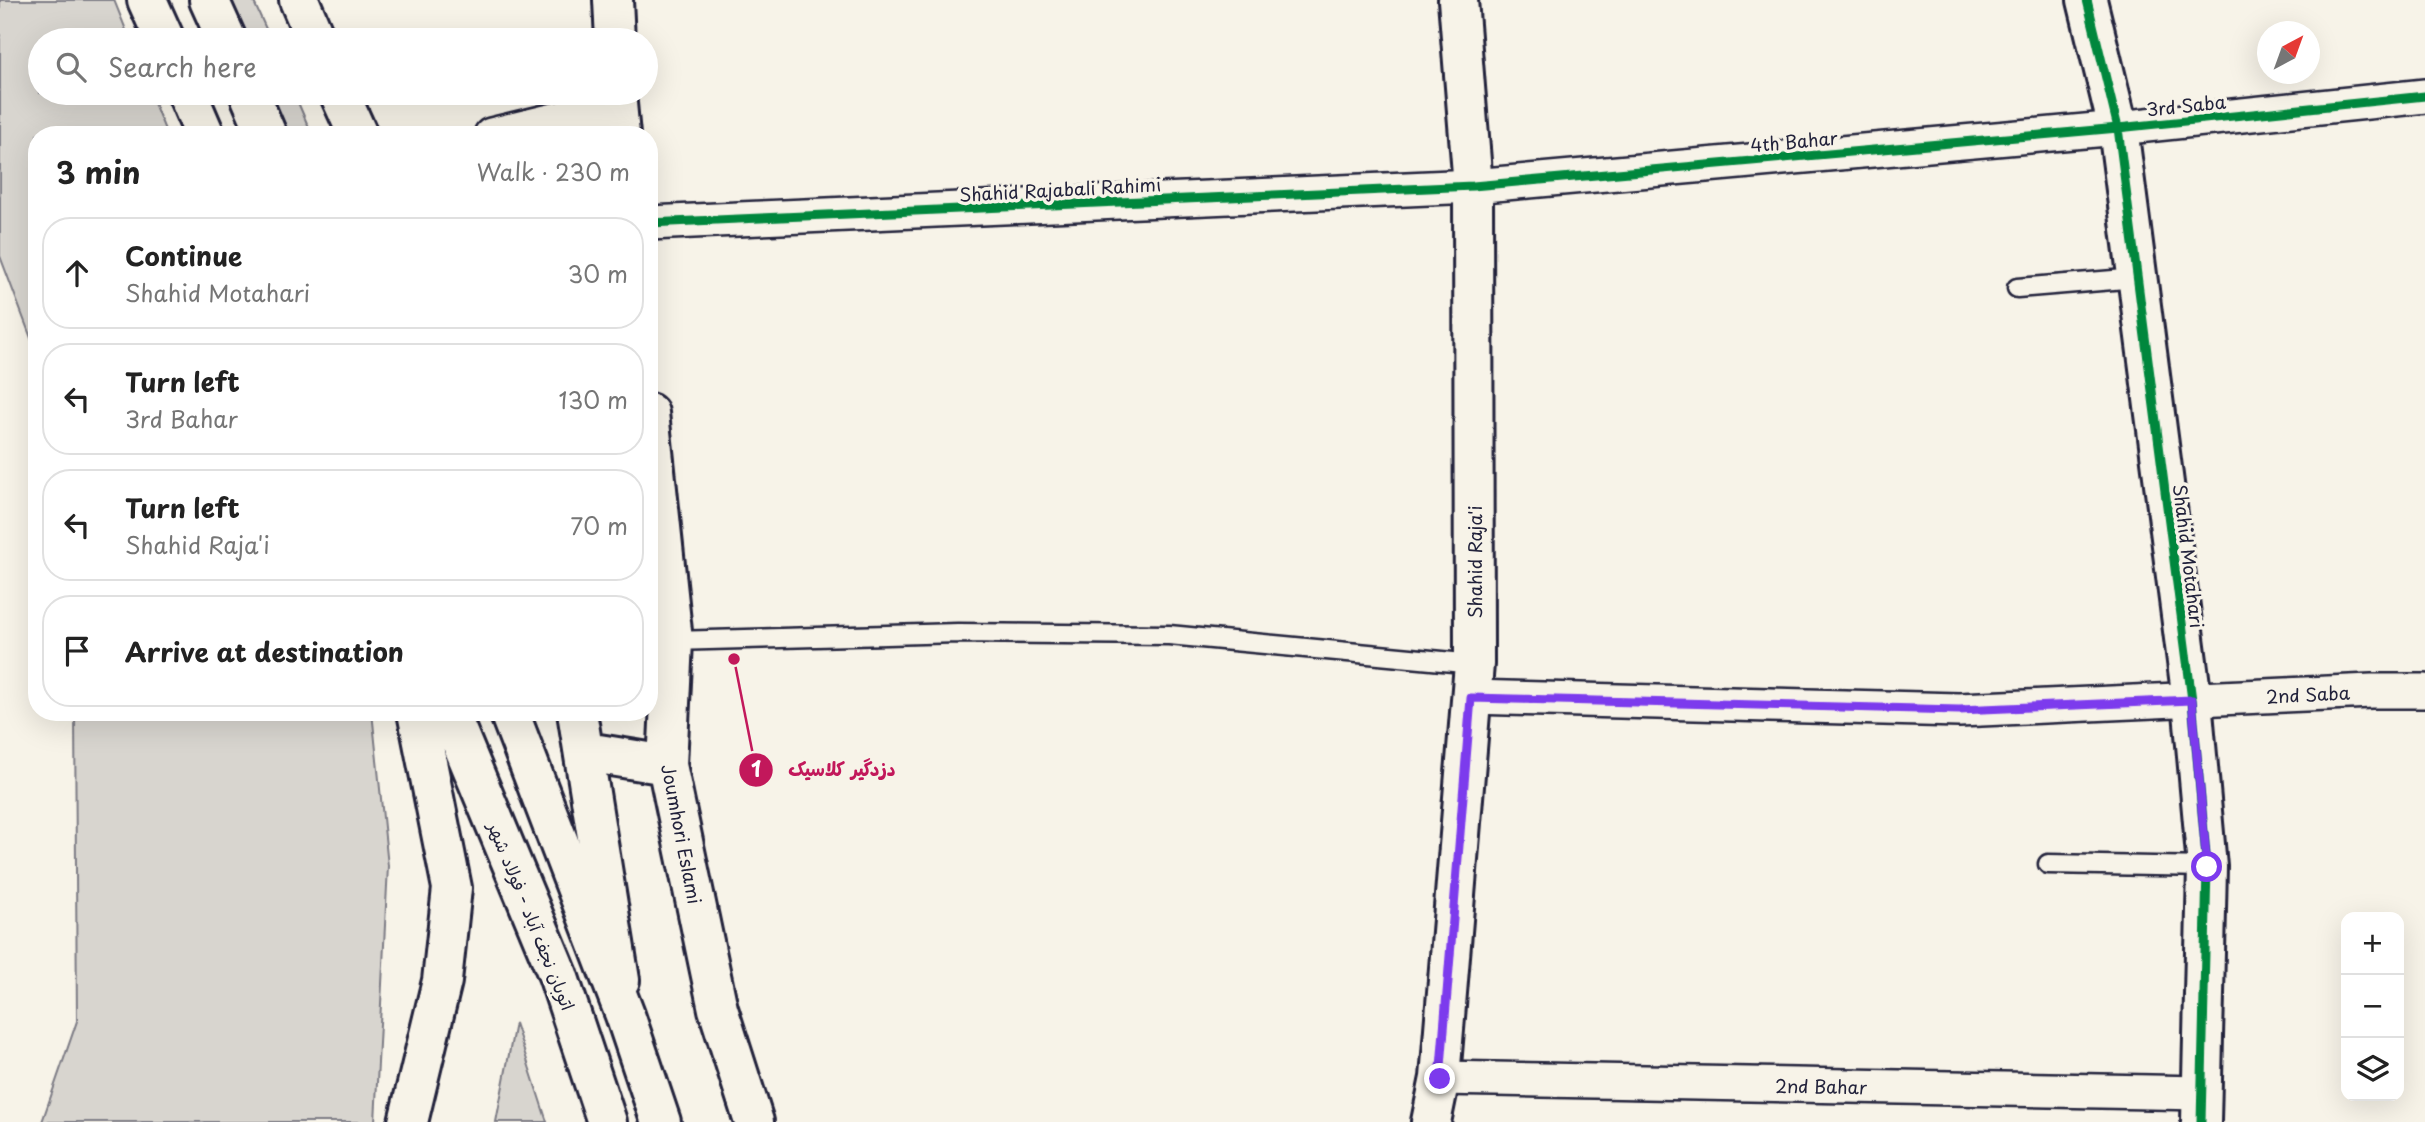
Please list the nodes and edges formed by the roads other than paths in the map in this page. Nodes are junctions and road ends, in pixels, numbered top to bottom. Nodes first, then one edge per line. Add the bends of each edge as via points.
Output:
1 (148, 0) edge
2 (209, 0) edge
3 (299, 0) edge
4 (613, 0) edge
5 (1458, 0) edge
6 (2087, 0) edge
7 (160, 28) edge
8 (222, 28) edge
9 (311, 28) edge
10 (614, 28) edge
11 (2425, 96) edge
12 (192, 105) edge
13 (254, 105) edge
14 (344, 105) edge
15 (618, 111) edge
16 (201, 126) edge
17 (263, 126) edge
18 (354, 126) edge
19 (539, 126) edge
20 (2118, 128) junction
21 (1473, 186) junction
22 (658, 223) edge
23 (2137, 278) junction
24 (2017, 288) dead end
25 (658, 499) edge
26 (673, 641) junction
27 (1473, 681) junction
28 (2425, 691) edge
29 (2192, 700) junction
30 (419, 721) edge
31 (453, 721) edge
32 (512, 721) edge
33 (579, 721) edge
34 (586, 752) junction
35 (667, 765) junction
36 (2048, 864) dead end
37 (2207, 867) junction
38 (625, 1015) junction
39 (1440, 1079) junction
40 (2201, 1108) edge
41 (408, 1122) edge
42 (607, 1122) edge
43 (661, 1122) edge
44 (754, 1122) edge
45 (1432, 1122) edge

1 - 7 main road
2 - 8 main road
3 - 9 main road
4 - 10 main road
5 - 21 main road, Shahid Raja'i
6 - 20 main road, Shahid Motahari
11 - 20 street, 3rd Saba
12 - 16 main road
13 - 17 main road
14 - 18 main road
15 - 19 street
20 - 21 street, 4th Bahar
20 - 23 main road, Shahid Motahari
21 - 22 street, Shahid Rajabali Rahimi
21 - 27 main road, Shahid Raja'i
23 - 24 lane
23 - 29 main road, Shahid Motahari
25 - 26 main road, Joumhori Eslami
26 - 27 lane via 958,633 1169,635
26 - 35 main road, Joumhori Eslami
27 - 29 street, 2nd Saba via 1959,710
27 - 39 main road, Shahid Raja'i
28 - 29 street, 2nd Saba
29 - 37 main road, Shahid Motahari
30 - 41 main road via 452,888 442,981
31 - 42 main road, اتوبان نجف آباد - فولاد شهر via 558,975
32 - 38 main road
33 - 34 main road
34 - 35 main road
34 - 38 main road
35 - 44 main road, Joumhori Eslami via 718,1009
36 - 37 lane
37 - 40 main road, Shahid Motahari
38 - 43 main road
39 - 40 street, 2nd Bahar
39 - 45 main road, Shahid Raja'i

